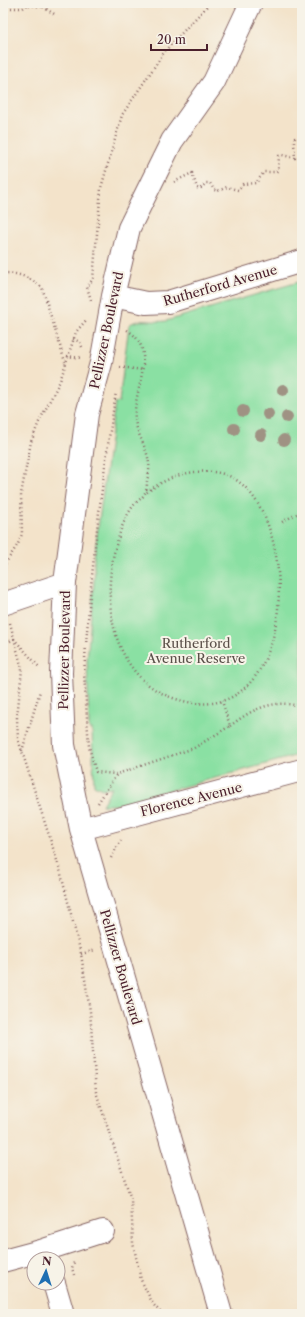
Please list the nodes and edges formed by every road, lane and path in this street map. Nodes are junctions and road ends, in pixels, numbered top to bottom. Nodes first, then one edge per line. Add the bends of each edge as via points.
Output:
1 (39, 3) edge
2 (210, 3) edge
3 (251, 3) edge
4 (29, 4) edge
5 (43, 7) junction
6 (3, 8) edge
7 (56, 15) dead end
8 (302, 139) edge
9 (172, 182) dead end
10 (302, 261) edge
11 (3, 273) edge
12 (113, 296) junction
13 (93, 305) dead end
14 (90, 317) dead end
15 (126, 329) dead end
16 (73, 338) junction
17 (67, 356) junction
18 (65, 363) junction
19 (143, 370) junction
20 (118, 374) dead end
21 (116, 390) dead end
22 (238, 478) dead end
23 (146, 493) junction
24 (302, 511) edge
25 (278, 515) dead end
26 (282, 522) junction
27 (284, 528) dead end
28 (3, 567) edge
29 (65, 583) junction
30 (6, 612) edge
31 (14, 639) junction
32 (3, 645) edge
33 (84, 674) dead end
34 (252, 687) dead end
35 (41, 688) dead end
36 (247, 691) dead end
37 (236, 696) dead end
38 (222, 701) junction
39 (302, 707) edge
40 (230, 726) junction
41 (22, 752) junction
42 (302, 770) edge
43 (81, 829) junction
44 (125, 834) dead end
45 (113, 864) dead end
46 (103, 1231) dead end
47 (56, 1251) edge
48 (78, 1255) dead end
49 (26, 1258) edge
50 (3, 1261) edge
51 (66, 1276) edge
52 (64, 1291) edge
53 (63, 1314) edge
54 (162, 1314) edge
55 (221, 1314) edge

1 - 5 path
2 - 13 path via 165,51 122,115 101,188 93,279 87,287
3 - 12 street, Pellizzer Boulevard via 214,82 172,141 129,228
4 - 5 path
4 - 6 path via 17,10
5 - 7 path
8 - 9 path via 295,138 295,158 279,156 276,172 264,172 256,183 243,184 238,190 227,187 218,192 210,183 206,183 200,189 197,188 192,173
10 - 12 street, Rutherford Avenue via 168,302 146,303
11 - 18 path via 16,273 42,287
12 - 29 street, Pellizzer Boulevard via 101,363 87,414
14 - 16 path
15 - 19 path via 134,334 140,346
16 - 17 path
16 - 17 path via 81,345 81,360
17 - 18 path
18 - 28 path via 60,381 31,442 22,488 22,534
19 - 20 path via 120,367
19 - 23 path via 137,393 135,420 149,464
21 - 33 path via 93,553
22 - 23 path via 208,471 190,472 158,484
23 - 38 path via 134,505 125,520 113,555 111,611 120,648 139,676 164,694 200,703
24 - 26 path
25 - 26 path
26 - 27 path
29 - 30 street
29 - 43 street, Pellizzer Boulevard via 61,673 64,745
30 - 31 path
31 - 32 path
31 - 41 path via 22,670 17,718 18,739
34 - 36 path
35 - 41 path
37 - 38 path
38 - 40 path
39 - 40 path via 283,703 267,705 248,713
40 - 43 path via 194,748 117,774
41 - 54 path via 60,870 81,954 90,1011 96,1092 131,1199 134,1243 141,1280 153,1304
42 - 43 street, Florence Avenue
43 - 55 street, Pellizzer Boulevard
44 - 45 path via 111,856
46 - 47 street
48 - 51 path
49 - 50 street
52 - 53 street

